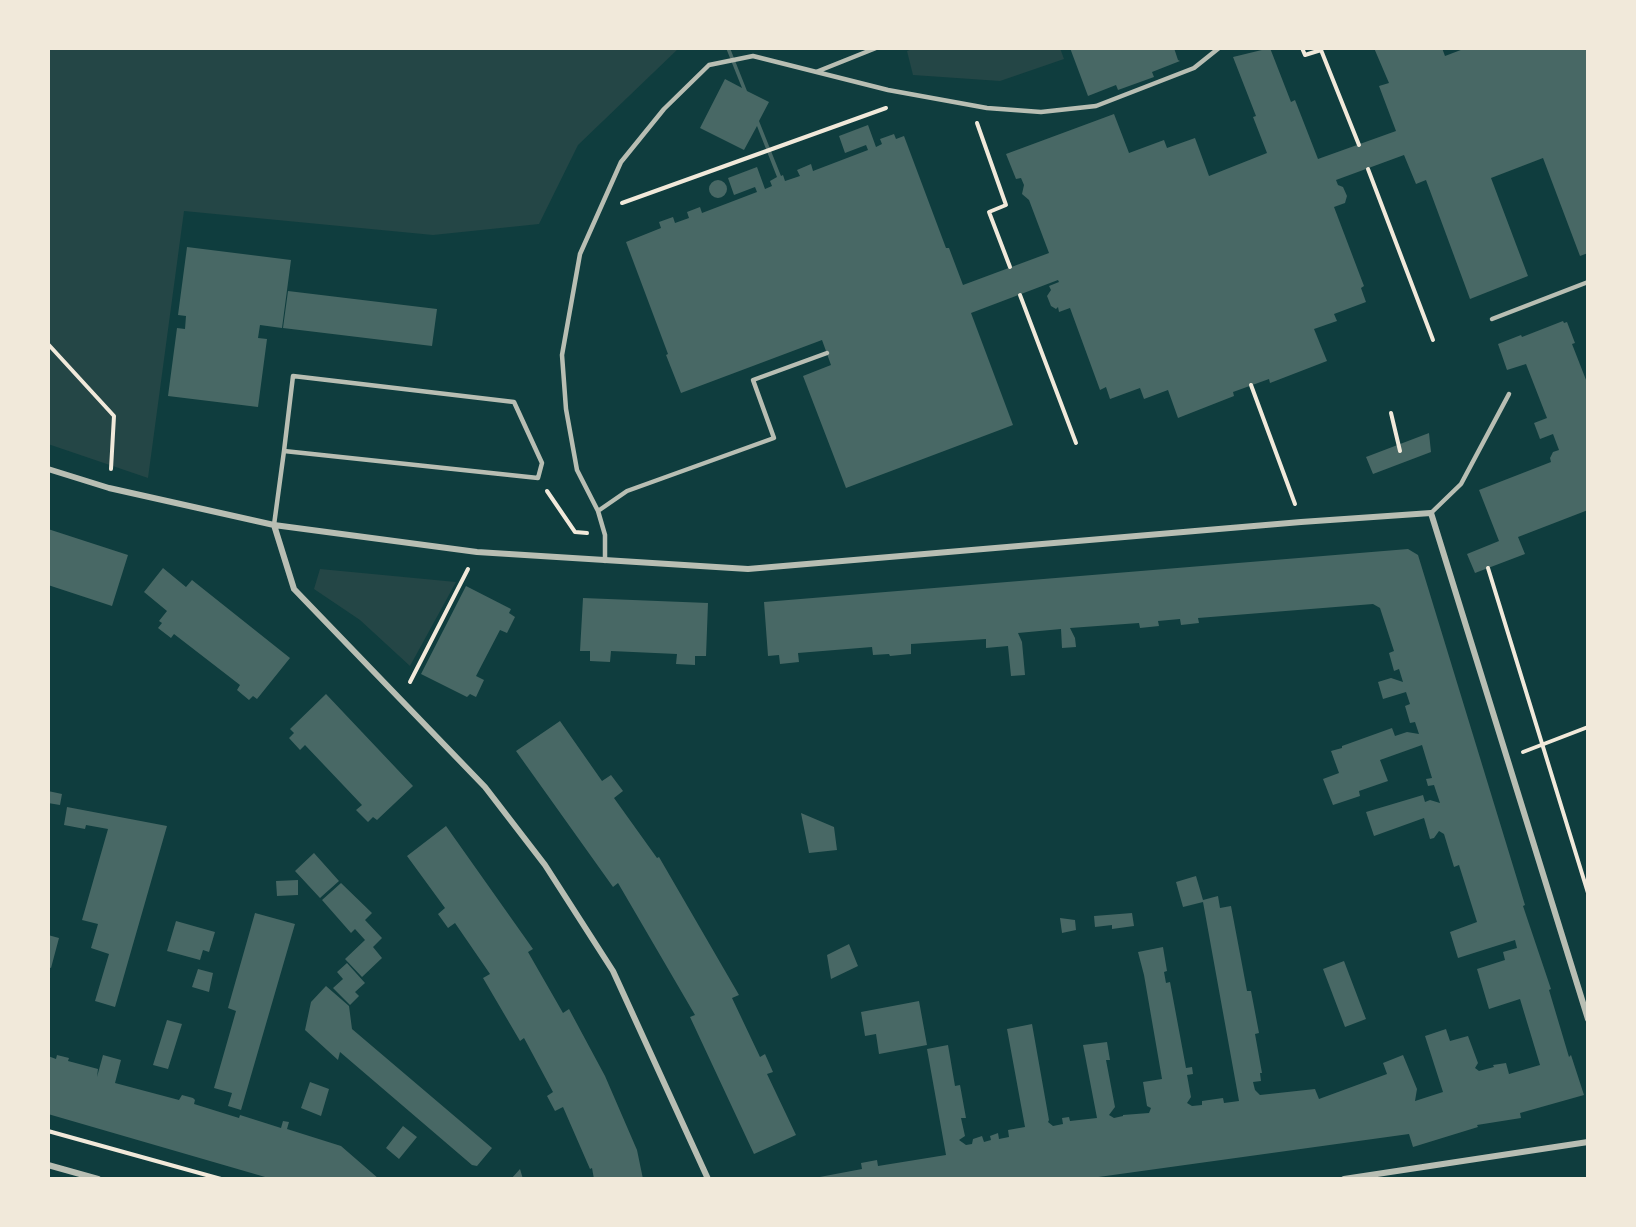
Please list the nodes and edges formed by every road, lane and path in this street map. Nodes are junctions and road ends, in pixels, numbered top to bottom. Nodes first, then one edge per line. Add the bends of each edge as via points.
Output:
1 (876, 48) edge
2 (1219, 48) edge
3 (1302, 48) edge
4 (816, 72) junction
5 (971, 105) junction
6 (887, 108) dead end
7 (1359, 144) dead end
8 (1368, 169) dead end
9 (599, 212) junction
10 (1010, 267) dead end
11 (1588, 282) edge
12 (1020, 295) dead end
13 (1492, 319) dead end
14 (1433, 340) dead end
15 (48, 344) edge
16 (827, 353) dead end
17 (1251, 385) dead end
18 (1509, 394) dead end
19 (1391, 413) dead end
20 (1076, 444) dead end
21 (284, 450) junction
22 (1400, 451) dead end
23 (48, 469) edge
24 (538, 478) junction
25 (110, 488) junction
26 (598, 511) junction
27 (1431, 513) junction
28 (1301, 522) junction
29 (274, 525) junction
30 (605, 535) junction
31 (477, 552) junction
32 (605, 561) junction
33 (1488, 568) dead end
34 (420, 663) dead end
35 (1588, 727) edge
36 (1543, 746) junction
37 (1508, 757) junction
38 (1588, 893) edge
39 (1588, 1019) edge
40 (48, 1131) edge
41 (1588, 1142) edge
42 (48, 1165) edge
43 (98, 1179) edge
44 (221, 1179) edge
45 (708, 1179) edge
46 (1344, 1179) edge

1 - 4 lane
2 - 5 lane via 1194,69 1096,106 1041,112
3 - 7 path via 1305,55 1322,50
4 - 5 lane
4 - 9 lane via 753,56 709,65 664,108 621,162
5 - 10 path via 1006,206 989,213
6 - 9 path
8 - 14 path
9 - 26 lane via 580,254 562,355 566,409 577,470
11 - 13 lane
12 - 20 path
15 - 25 path via 114,416
16 - 26 lane via 753,380 774,438 627,491
17 - 28 path
18 - 27 lane via 1461,484
19 - 22 path
21 - 24 lane
21 - 24 lane via 293,376 513,402 542,463
21 - 29 lane
23 - 25 street
24 - 30 path via 575,532
25 - 29 street
26 - 30 lane
27 - 28 street
27 - 37 street
28 - 32 street via 748,569
29 - 31 street
29 - 45 street via 294,589 485,787 545,865 613,971
30 - 32 lane
31 - 32 street
31 - 34 path
33 - 36 path
35 - 36 path
36 - 37 path
36 - 38 path
37 - 39 street
40 - 44 path
41 - 46 street
42 - 43 street

